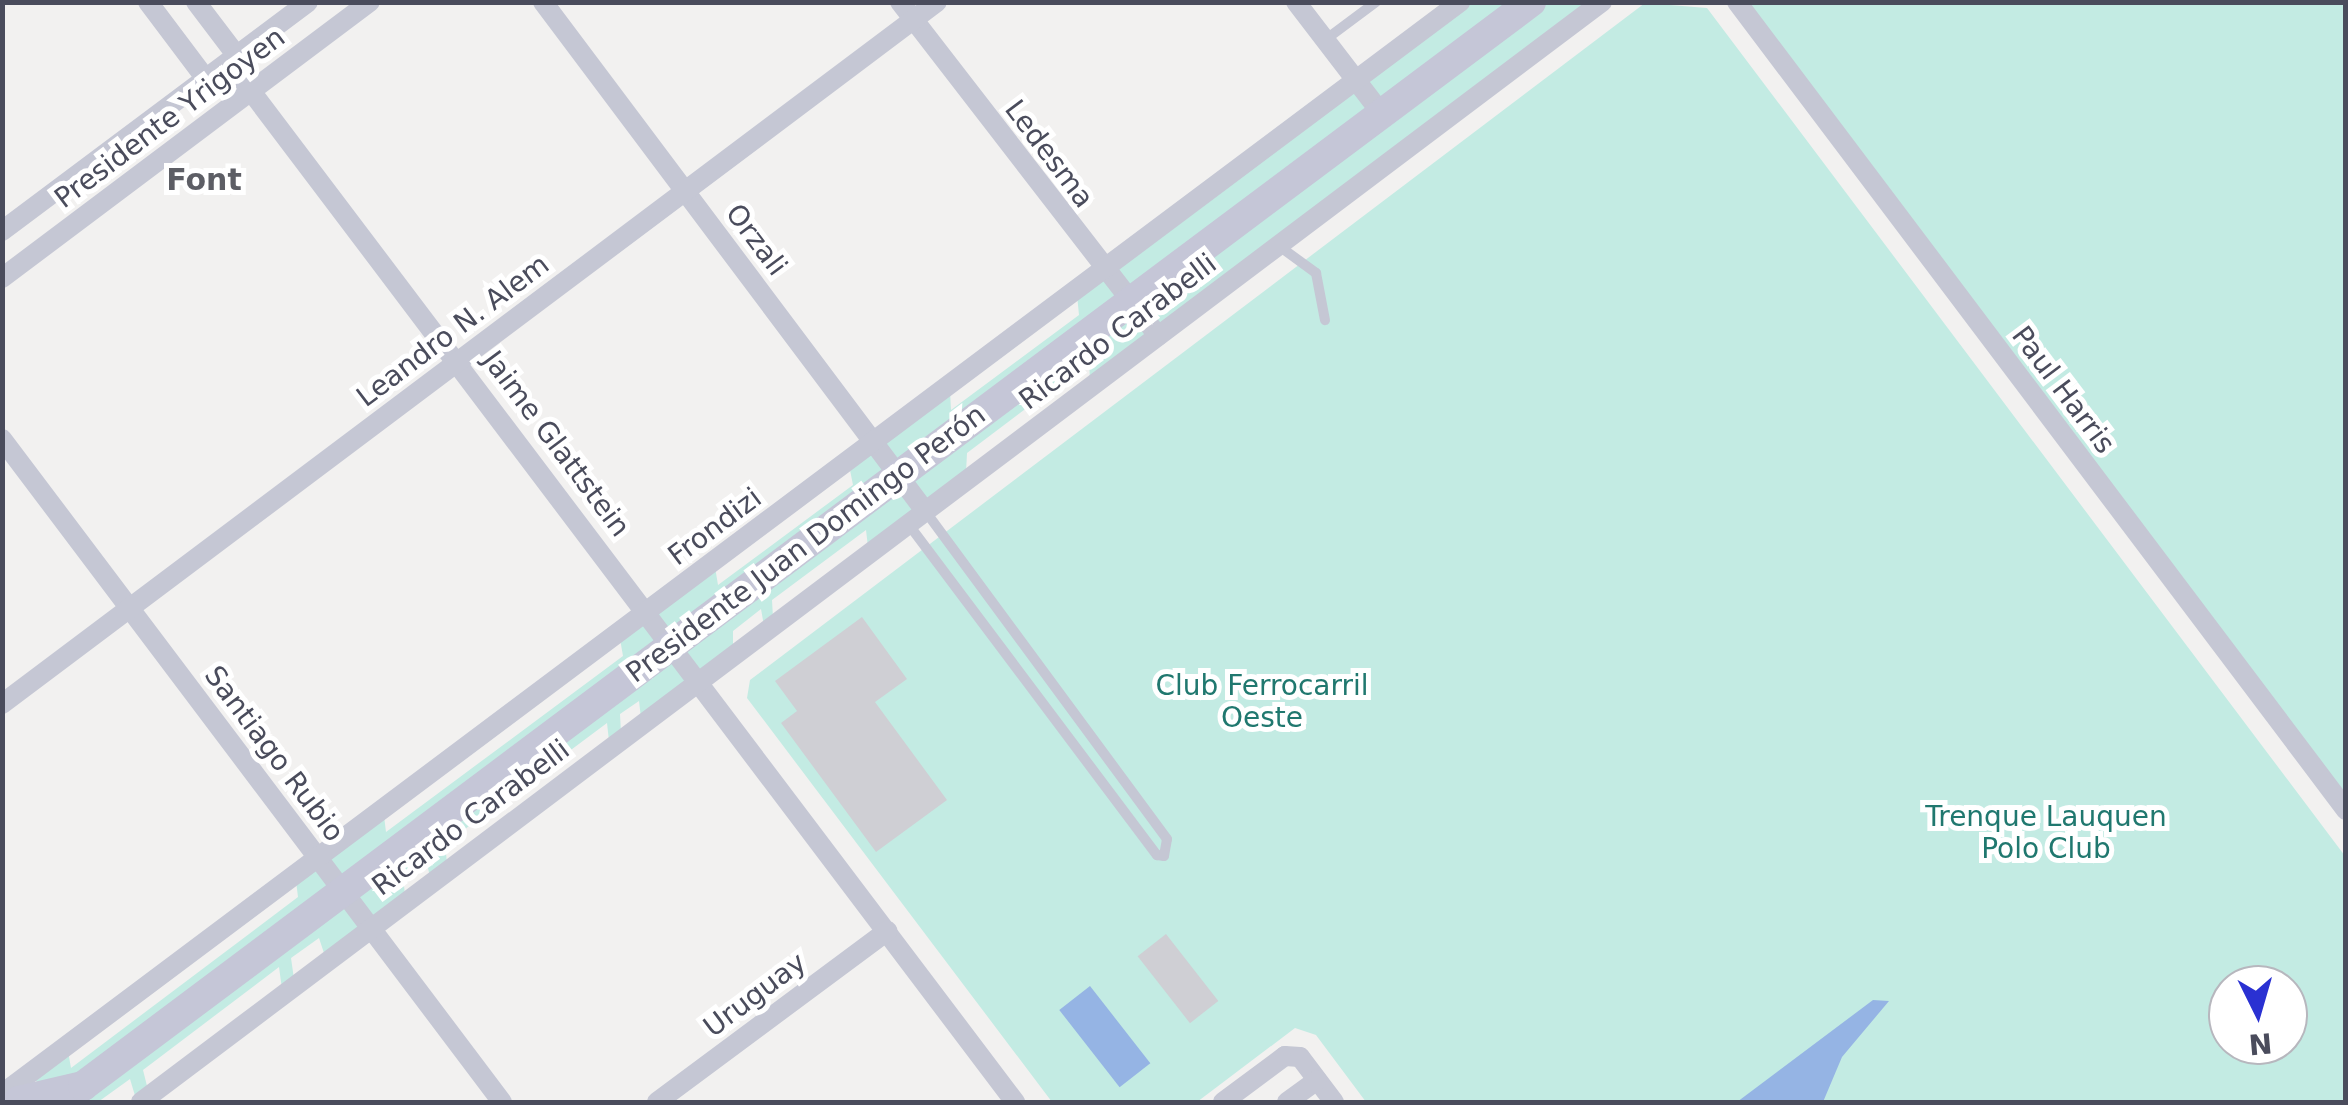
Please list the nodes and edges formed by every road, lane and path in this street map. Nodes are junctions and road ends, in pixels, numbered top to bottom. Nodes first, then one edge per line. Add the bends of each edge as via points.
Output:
1 (148, 2) edge
2 (196, 2) edge
3 (308, 2) edge
4 (370, 2) edge
5 (543, 2) edge
6 (937, 2) edge
7 (1296, 2) edge
8 (1376, 2) edge
9 (1460, 2) edge
10 (1531, 2) edge
11 (1602, 2) edge
12 (1738, 2) edge
13 (906, 11) edge
14 (1325, 41) junction
15 (233, 59) junction
16 (206, 79) junction
17 (1356, 80) junction
18 (255, 89) junction
19 (1382, 114) junction
20 (685, 191) junction
21 (2, 231) edge
22 (1278, 246) junction
23 (1102, 270) junction
24 (2, 278) edge
25 (1130, 302) junction
26 (1324, 320) dead end
27 (1158, 336) junction
28 (459, 360) junction
29 (2, 438) edge
30 (874, 442) junction
31 (898, 475) junction
32 (917, 518) junction
33 (130, 608) junction
34 (648, 612) junction
35 (672, 644) junction
36 (699, 681) junction
37 (2, 704) edge
38 (2346, 810) edge
39 (319, 858) junction
40 (342, 890) junction
41 (371, 928) junction
42 (887, 931) junction
43 (1317, 1080) junction
44 (78, 1094) edge
45 (11, 1098) edge
46 (141, 1102) edge
47 (502, 1102) edge
48 (657, 1102) edge
49 (1015, 1102) edge
50 (1223, 1102) edge
51 (1287, 1102) edge
52 (1334, 1102) edge

1 - 16 street
2 - 15 street, Jaime Glattstein
3 - 15 street, Presidente Yrigoyen
4 - 18 street, Presidente Yrigoyen
5 - 20 street, Orzali
6 - 13 street, Leandro N. Alem
7 - 14 street
8 - 14 lane
9 - 17 street, Frondizi
10 - 19 main road, Presidente Juan Domingo Perón
11 - 22 street, Ricardo Carabelli
12 - 38 street, Paul Harris
13 - 20 street, Leandro N. Alem
13 - 23 street, Ledesma
14 - 17 street
15 - 16 street, Presidente Yrigoyen
15 - 18 street, Jaime Glattstein
16 - 21 street, Presidente Yrigoyen
17 - 19 street
17 - 23 street, Frondizi
18 - 24 street, Presidente Yrigoyen
18 - 28 street, Jaime Glattstein
19 - 25 main road, Presidente Juan Domingo Perón
20 - 28 street, Leandro N. Alem
20 - 30 street, Orzali
22 - 26 lane via 1316,273
22 - 27 street, Ricardo Carabelli
23 - 25 street, Ledesma
23 - 30 street, Frondizi
25 - 27 street, Ledesma
25 - 31 main road, Presidente Juan Domingo Perón
27 - 32 street, Ricardo Carabelli
28 - 33 street, Leandro N. Alem
28 - 34 street, Jaime Glattstein
29 - 33 street, Santiago Rubio
30 - 31 street, Orzali
30 - 34 street, Frondizi
31 - 32 street, Orzali
31 - 35 main road, Presidente Juan Domingo Perón
32 - 32 lane via 1156,855 1164,856 1167,839
32 - 36 street, Ricardo Carabelli
33 - 37 street, Leandro N. Alem
33 - 39 street, Santiago Rubio
34 - 35 street, Jaime Glattstein
34 - 39 street, Frondizi
35 - 36 street, Jaime Glattstein
35 - 40 main road, Presidente Juan Domingo Perón
36 - 41 street, Ricardo Carabelli
36 - 42 street, Jaime Glattstein
39 - 40 street, Santiago Rubio
39 - 45 street, Frondizi
40 - 41 street, Santiago Rubio
40 - 44 main road, Presidente Juan Domingo Perón
41 - 46 street, Ricardo Carabelli
41 - 47 street, Santiago Rubio
42 - 48 street, Uruguay
42 - 49 street, Jaime Glattstein
43 - 50 street via 1300,1057 1285,1056
43 - 51 street
43 - 52 street
44 - 45 main road, Presidente Juan Domingo Perón

